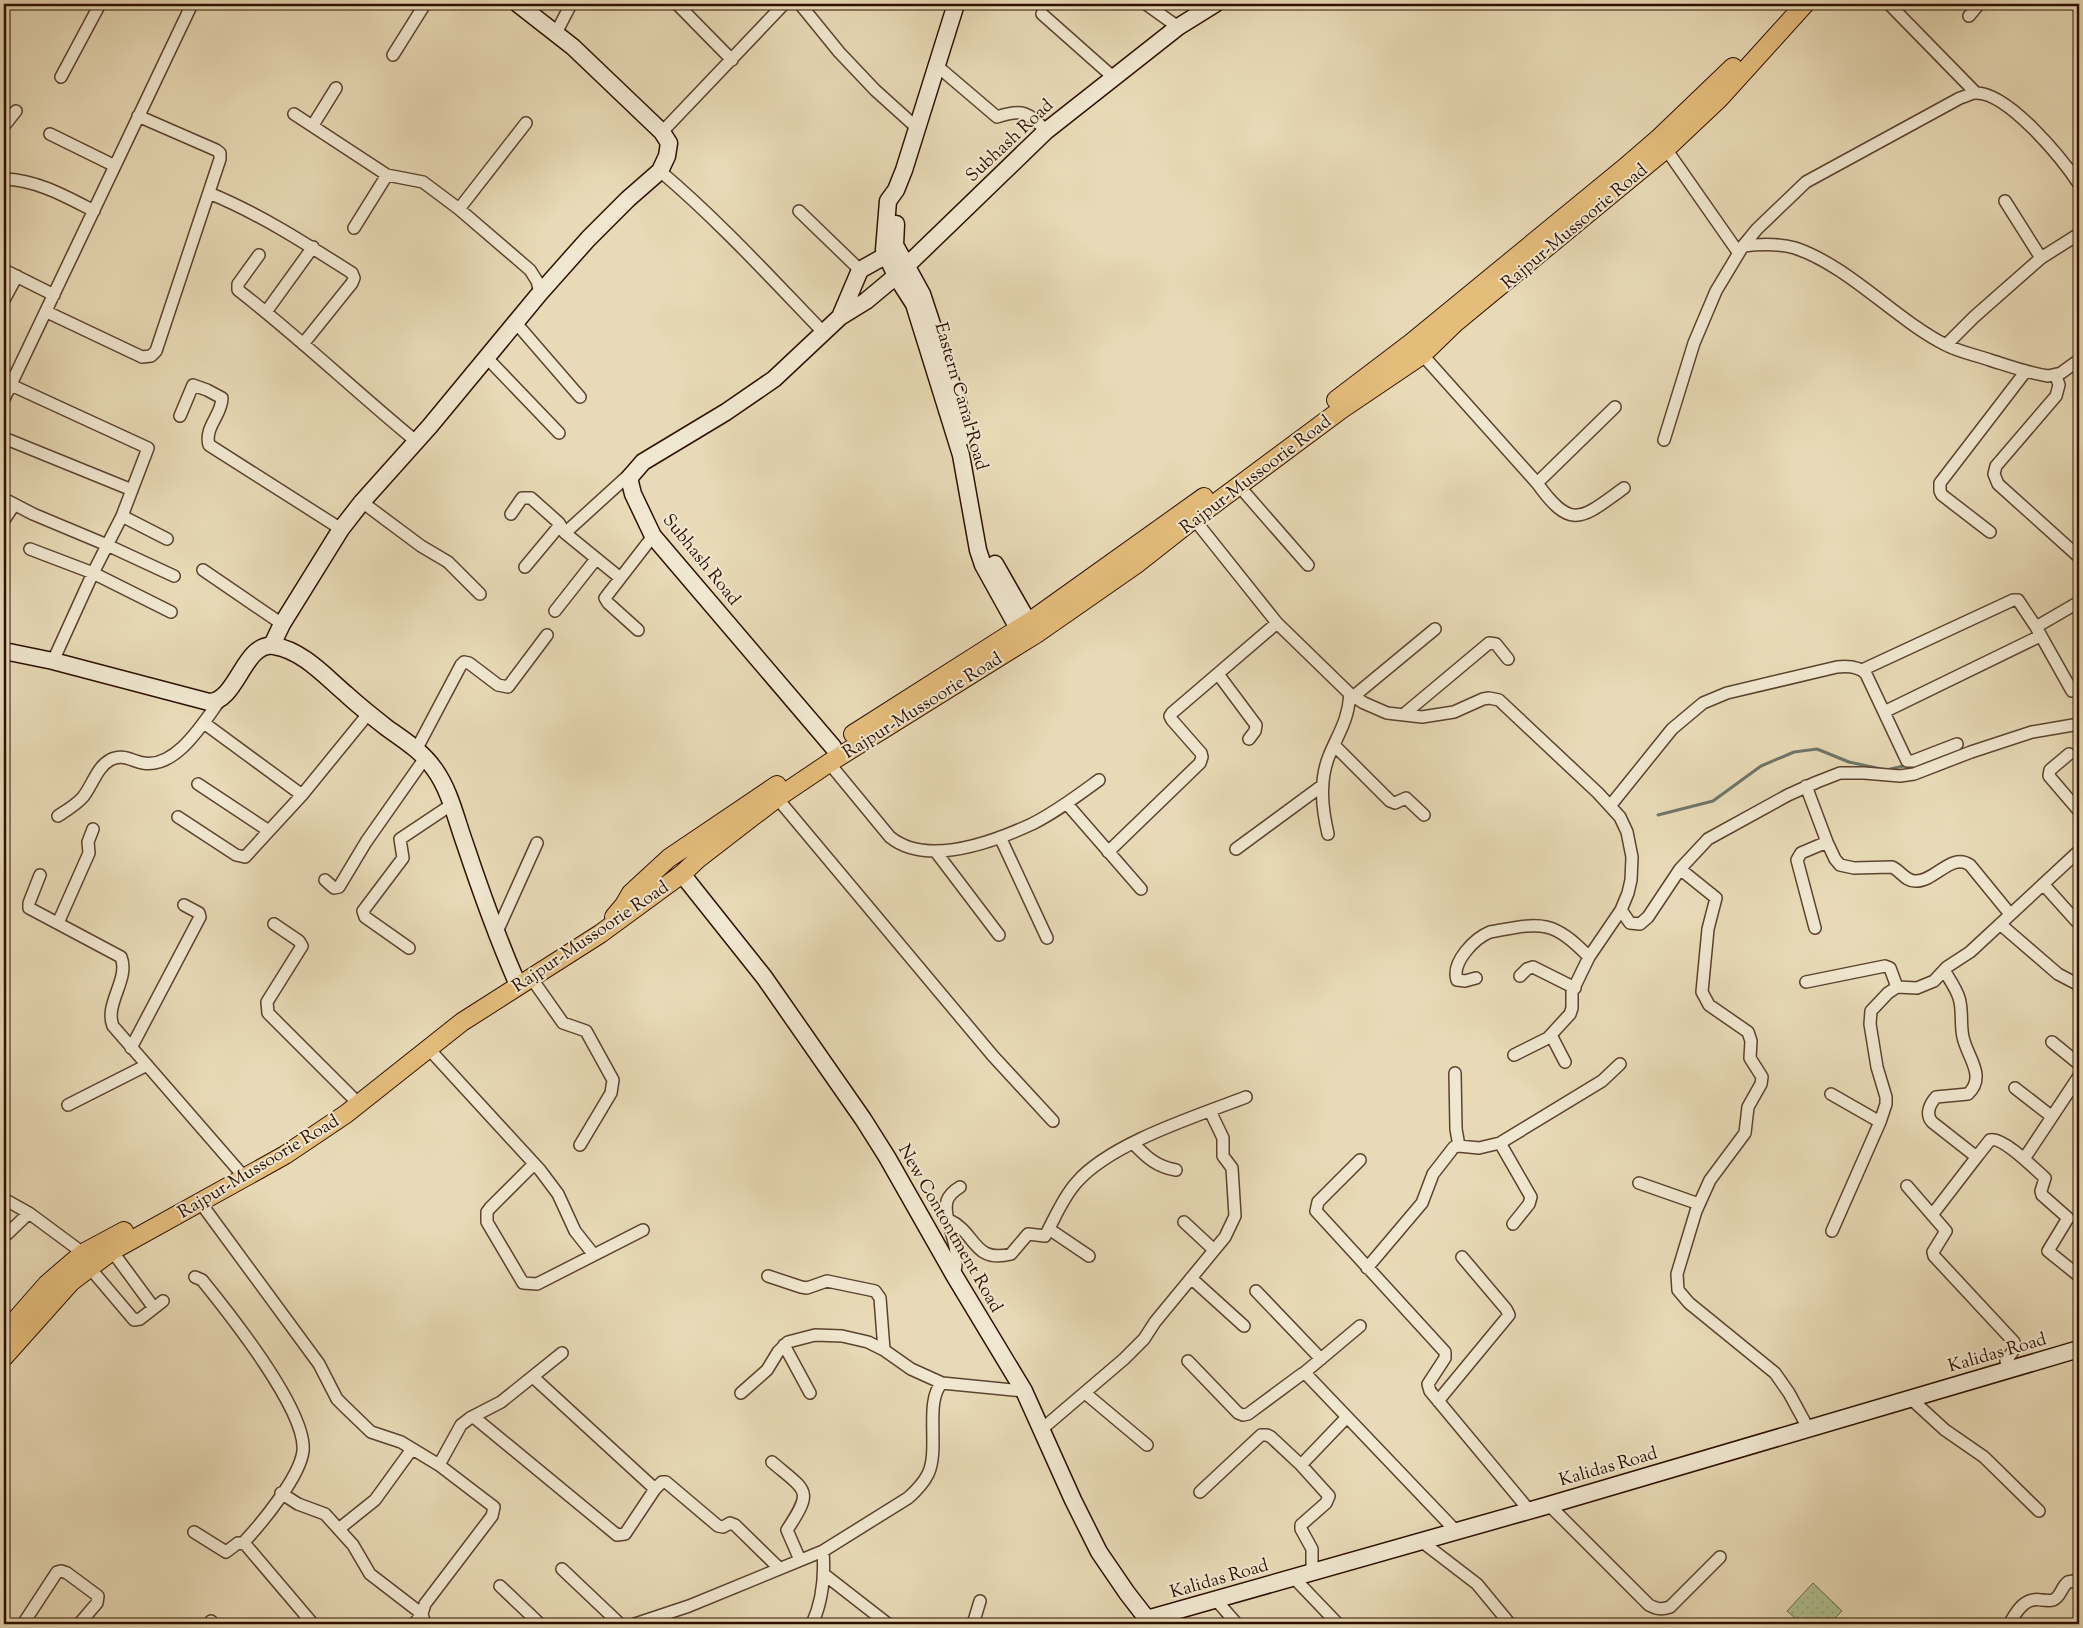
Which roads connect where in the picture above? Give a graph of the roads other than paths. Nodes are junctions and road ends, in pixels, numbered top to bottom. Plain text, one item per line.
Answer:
1 (100, 4) edge
2 (192, 4) edge
3 (425, 4) edge
4 (518, 4) edge
5 (571, 4) edge
6 (677, 4) edge
7 (784, 4) edge
8 (800, 4) edge
9 (956, 4) edge
10 (1146, 4) edge
11 (1215, 4) edge
12 (1790, 4) edge
13 (1805, 4) edge
14 (1889, 4) edge
15 (1979, 4) edge
16 (1042, 14) dead end
17 (1969, 16) dead end
18 (1178, 27) junction
19 (556, 33) junction
20 (393, 55) dead end
21 (732, 60) junction
22 (936, 65) junction
23 (61, 77) dead end
24 (1113, 77) junction
25 (336, 88) dead end
26 (1976, 93) junction
27 (16, 111) dead end
28 (294, 114) dead end
29 (138, 116) junction
30 (526, 123) dead end
31 (313, 125) junction
32 (4, 126) edge
33 (916, 128) junction
34 (1046, 131) junction
35 (662, 132) junction
36 (50, 134) dead end
37 (1666, 149) junction
38 (115, 166) junction
39 (660, 171) junction
40 (387, 174) junction
41 (4, 179) edge
42 (2079, 184) edge
43 (209, 192) junction
44 (2004, 201) dead end
45 (459, 209) junction
46 (94, 211) junction
47 (799, 211) dead end
48 (354, 228) dead end
49 (2079, 234) edge
50 (313, 248) junction
51 (1740, 249) junction
52 (259, 255) dead end
53 (2041, 258) junction
54 (897, 263) junction
55 (4, 270) edge
56 (860, 270) junction
57 (17, 276) junction
58 (540, 293) junction
59 (54, 295) junction
60 (4, 300) edge
61 (47, 312) junction
62 (266, 312) junction
63 (840, 317) junction
64 (516, 323) junction
65 (824, 333) junction
66 (303, 344) junction
67 (1946, 345) junction
68 (1417, 349) junction
69 (487, 358) junction
70 (2079, 360) edge
71 (2026, 371) junction
72 (2056, 376) junction
73 (11, 385) junction
74 (580, 397) dead end
75 (4, 399) edge
76 (1615, 407) dead end
77 (180, 416) dead end
78 (559, 433) dead end
79 (4, 438) edge
80 (1664, 440) dead end
81 (417, 442) junction
82 (637, 467) junction
83 (1537, 483) junction
84 (1239, 486) junction
85 (1624, 488) dead end
86 (132, 490) junction
87 (9, 502) edge
88 (362, 502) junction
89 (510, 514) dead end
90 (122, 516) junction
91 (1194, 519) junction
92 (4, 520) edge
93 (563, 529) junction
94 (341, 530) junction
95 (1990, 532) dead end
96 (653, 536) junction
97 (167, 539) dead end
98 (107, 545) junction
99 (30, 549) dead end
100 (2079, 557) edge
101 (596, 558) junction
102 (1308, 565) dead end
103 (525, 567) dead end
104 (203, 570) dead end
105 (93, 573) junction
106 (174, 576) dead end
107 (619, 578) junction
108 (480, 594) dead end
109 (2079, 602) edge
110 (555, 611) dead end
111 (171, 612) dead end
112 (1277, 623) junction
113 (282, 624) junction
114 (1435, 629) dead end
115 (638, 630) dead end
116 (1027, 632) junction
117 (2038, 632) junction
118 (547, 635) dead end
119 (272, 645) junction
120 (4, 650) edge
121 (1508, 659) dead end
122 (53, 661) junction
123 (1862, 670) junction
124 (1218, 674) junction
125 (2072, 691) dead end
126 (1352, 695) junction
127 (220, 700) junction
128 (1884, 712) junction
129 (368, 714) junction
130 (1403, 715) junction
131 (204, 723) junction
132 (2079, 724) edge
133 (1248, 740) dead end
134 (1956, 744) dead end
135 (1334, 745) junction
136 (421, 754) junction
137 (2069, 754) dead end
138 (831, 755) junction
139 (1099, 780) dead end
140 (198, 784) dead end
141 (1323, 785) junction
142 (1806, 786) junction
143 (302, 795) junction
144 (777, 798) junction
145 (1067, 804) junction
146 (451, 805) junction
147 (1610, 806) junction
148 (2079, 811) edge
149 (1424, 815) dead end
150 (58, 816) dead end
151 (178, 816) dead end
152 (93, 829) dead end
153 (269, 832) junction
154 (1328, 834) dead end
155 (1000, 837) junction
156 (1827, 842) junction
157 (537, 843) dead end
158 (1236, 849) dead end
159 (2079, 851) edge
160 (936, 852) junction
161 (1108, 852) junction
162 (699, 858) junction
163 (669, 860) junction
164 (1680, 869) junction
165 (681, 874) junction
166 (40, 875) dead end
167 (324, 880) dead end
168 (2042, 884) junction
169 (1141, 889) dead end
170 (694, 890) junction
171 (184, 905) dead end
172 (1621, 910) junction
173 (2010, 914) junction
174 (58, 923) junction
175 (274, 924) dead end
176 (2000, 924) junction
177 (2079, 924) edge
178 (1815, 928) dead end
179 (496, 934) junction
180 (999, 935) dead end
181 (1047, 938) dead end
182 (409, 948) dead end
183 (1589, 957) junction
184 (1944, 970) junction
185 (1520, 976) dead end
186 (524, 978) junction
187 (1476, 978) dead end
188 (1806, 982) dead end
189 (2079, 985) edge
190 (1897, 987) junction
191 (1575, 988) junction
192 (1551, 1036) junction
193 (2052, 1042) dead end
194 (131, 1048) junction
195 (428, 1048) junction
196 (1514, 1055) dead end
197 (1565, 1062) dead end
198 (1620, 1064) dead end
199 (2079, 1064) edge
200 (147, 1066) junction
201 (1455, 1073) dead end
202 (2079, 1076) edge
203 (2015, 1088) dead end
204 (1831, 1094) dead end
205 (352, 1097) junction
206 (1246, 1097) dead end
207 (68, 1105) dead end
208 (1210, 1111) junction
209 (2051, 1116) junction
210 (1053, 1121) dead end
211 (1880, 1122) junction
212 (1133, 1143) junction
213 (1500, 1143) junction
214 (580, 1145) dead end
215 (1459, 1146) junction
216 (1979, 1154) junction
217 (2024, 1159) junction
218 (1360, 1160) dead end
219 (534, 1164) junction
220 (1176, 1170) dead end
221 (238, 1171) junction
222 (1640, 1183) dead end
223 (1906, 1186) dead end
224 (960, 1187) dead end
225 (4, 1199) edge
226 (200, 1202) junction
227 (1698, 1204) junction
228 (28, 1213) junction
229 (1932, 1215) junction
230 (949, 1220) junction
231 (1184, 1222) dead end
232 (1513, 1224) dead end
233 (643, 1230) dead end
234 (1045, 1232) junction
235 (1832, 1232) dead end
236 (4, 1237) edge
237 (1214, 1250) junction
238 (112, 1251) junction
239 (594, 1255) junction
240 (1089, 1256) dead end
241 (1462, 1257) dead end
242 (86, 1260) junction
243 (1367, 1268) junction
244 (954, 1275) junction
245 (768, 1276) dead end
246 (2079, 1276) edge
247 (195, 1277) dead end
248 (1191, 1278) junction
249 (1256, 1291) dead end
250 (1244, 1326) dead end
251 (1360, 1326) dead end
252 (4, 1333) edge
253 (784, 1345) junction
254 (2079, 1349) edge
255 (884, 1350) junction
256 (562, 1353) dead end
257 (4, 1357) edge
258 (1321, 1359) junction
259 (1188, 1361) dead end
260 (2009, 1370) junction
261 (1304, 1373) junction
262 (533, 1377) junction
263 (942, 1383) junction
264 (1024, 1391) junction
265 (741, 1393) dead end
266 (810, 1393) dead end
267 (1084, 1393) junction
268 (1910, 1398) junction
269 (1438, 1401) junction
270 (1347, 1416) junction
271 (470, 1418) junction
272 (1808, 1428) junction
273 (1042, 1429) junction
274 (1147, 1445) dead end
275 (412, 1449) junction
276 (772, 1462) dead end
277 (439, 1465) junction
278 (1301, 1465) junction
279 (655, 1489) junction
280 (1200, 1492) dead end
281 (281, 1493) junction
282 (1548, 1504) junction
283 (1530, 1510) junction
284 (2039, 1511) dead end
285 (340, 1528) junction
286 (1455, 1530) junction
287 (194, 1532) dead end
288 (1421, 1541) junction
289 (243, 1543) junction
290 (823, 1551) junction
291 (1720, 1557) dead end
292 (800, 1560) junction
293 (779, 1568) junction
294 (562, 1569) dead end
295 (1312, 1572) junction
296 (825, 1575) junction
297 (1293, 1577) junction
298 (2079, 1580) edge
299 (500, 1586) dead end
300 (1216, 1600) junction
301 (980, 1601) dead end
302 (423, 1619) edge
303 (1149, 1621) edge
304 (2011, 1621) dead end
305 (1504, 1622) edge
306 (23, 1624) edge
307 (79, 1624) edge
308 (313, 1624) edge
309 (414, 1624) edge
310 (540, 1624) edge
311 (620, 1624) edge
312 (635, 1624) edge
313 (812, 1624) edge
314 (888, 1624) edge
315 (973, 1624) edge
316 (1237, 1624) edge
317 (1338, 1624) edge

1 - 23 street
2 - 29 street
3 - 20 street
4 - 19 street
5 - 19 street
6 - 21 street
7 - 21 street
8 - 33 street
9 - 22 street
10 - 18 street
11 - 18 street, Subhash Road
12 - 68 main road, Rajpur-Mussoorie Road
13 - 37 main road, Rajpur-Mussoorie Road
14 - 26 street
15 - 17 street
16 - 24 street
18 - 24 street, Subhash Road
19 - 35 street
21 - 35 street
22 - 33 street
22 - 34 street
24 - 34 street, Subhash Road
25 - 31 street
26 - 42 street
26 - 51 street
27 - 32 street
28 - 31 street
29 - 38 street
29 - 43 street
30 - 45 street
31 - 40 street
33 - 54 street
34 - 54 street, Subhash Road
35 - 39 street
36 - 38 street
37 - 51 street
37 - 68 main road, Rajpur-Mussoorie Road
38 - 46 street
39 - 58 street
39 - 65 street
40 - 45 street
40 - 48 street
41 - 46 street
43 - 50 street
43 - 61 street
44 - 53 street
45 - 58 street
46 - 59 street
47 - 56 street
49 - 53 street
50 - 62 street
50 - 66 street
51 - 67 street
51 - 80 street
52 - 62 street
53 - 67 street
54 - 56 street, Subhash Road
54 - 63 street, Subhash Road
54 - 116 street, Eastern Canal Road
55 - 57 street
56 - 63 street, Subhash Road
57 - 59 street
57 - 60 street
58 - 64 street
59 - 61 street
61 - 73 street
62 - 66 street
63 - 65 street, Subhash Road
64 - 69 street
64 - 74 street
65 - 82 street, Subhash Road
66 - 81 street
67 - 71 street
68 - 83 street
68 - 84 main road, Rajpur-Mussoorie Road
68 - 116 main road, Rajpur-Mussoorie Road
69 - 78 street
69 - 81 street
70 - 72 street
71 - 72 street
71 - 95 street
72 - 100 street
73 - 75 street
73 - 86 street
76 - 83 street
77 - 94 street
79 - 86 street
81 - 88 street
82 - 93 street
82 - 96 street, Subhash Road
83 - 85 street
84 - 91 main road, Rajpur-Mussoorie Road
84 - 102 street
86 - 90 street
87 - 92 street
87 - 98 street
88 - 94 street
88 - 108 street
89 - 93 street
90 - 97 street
90 - 98 street
91 - 112 street
91 - 116 main road, Rajpur-Mussoorie Road
93 - 101 street
93 - 103 street
94 - 113 street
96 - 107 street
96 - 138 street, Subhash Road
98 - 105 street
98 - 106 street
99 - 105 street
101 - 107 street
101 - 110 street
104 - 113 street
105 - 111 street
105 - 122 street
107 - 115 street
109 - 117 street
112 - 124 street
112 - 126 street
113 - 119 street
114 - 126 street
116 - 138 main road, Rajpur-Mussoorie Road
117 - 123 street
117 - 125 street
117 - 128 street
118 - 136 street
119 - 127 street
119 - 129 street
120 - 122 street
121 - 130 street
122 - 127 street
123 - 128 street
123 - 147 street
124 - 133 street
124 - 161 street
126 - 130 street
126 - 135 street
127 - 131 street
128 - 134 street
129 - 136 street
129 - 143 street
130 - 147 street
131 - 143 street
131 - 150 street
132 - 142 street
135 - 141 street
135 - 149 street
136 - 146 street
136 - 167 street
137 - 148 street
138 - 144 main road, Rajpur-Mussoorie Road
138 - 160 street
138 - 163 main road, Rajpur-Mussoorie Road
139 - 145 street
140 - 153 street
141 - 154 street
141 - 158 street
142 - 156 street
142 - 164 street
143 - 153 street
144 - 162 main road, Rajpur-Mussoorie Road
144 - 210 street
145 - 155 street
145 - 161 street
146 - 179 street
146 - 182 street
147 - 172 street
151 - 153 street
152 - 174 street
155 - 160 street
155 - 181 street
156 - 173 street
156 - 178 street
157 - 179 street
159 - 168 street
160 - 180 street
161 - 169 street
162 - 165 main road, Rajpur-Mussoorie Road
162 - 170 street
163 - 165 main road
163 - 186 main road, Rajpur-Mussoorie Road
164 - 172 street
164 - 227 street
165 - 170 street, New Contontment Road
165 - 186 main road, Rajpur-Mussoorie Road
166 - 174 street
168 - 173 street
168 - 177 street
170 - 244 street, New Contontment Road
171 - 194 street
172 - 183 street
173 - 176 street
174 - 194 street
175 - 205 street
176 - 184 street
176 - 189 street
179 - 186 street
183 - 187 street
183 - 191 street
184 - 190 street
184 - 216 street
185 - 191 street
186 - 195 main road, Rajpur-Mussoorie Road
186 - 205 main road, Rajpur-Mussoorie Road
186 - 214 street
188 - 190 street
190 - 211 street
191 - 192 street
192 - 196 street
192 - 197 street
193 - 199 street
194 - 200 street
195 - 219 street
195 - 226 main road, Rajpur-Mussoorie Road
198 - 213 street
200 - 207 street
200 - 221 street
201 - 215 street
202 - 209 street
203 - 209 street
204 - 211 street
205 - 221 main road, Rajpur-Mussoorie Road
206 - 208 street
208 - 212 street
208 - 237 street
209 - 217 street
211 - 235 street
212 - 220 street
212 - 234 street
213 - 215 street
213 - 232 street
215 - 243 street
216 - 217 street
216 - 229 street
217 - 246 street
218 - 243 street
219 - 239 street
219 - 239 street
221 - 242 main road, Rajpur-Mussoorie Road
222 - 227 street
223 - 229 street
224 - 230 street
225 - 228 street
226 - 238 main road, Rajpur-Mussoorie Road
226 - 275 street
227 - 272 street
228 - 236 street
228 - 242 street
229 - 260 street
230 - 234 street
230 - 244 street
231 - 237 street
233 - 239 street
234 - 240 street
237 - 248 street
238 - 242 main road, Rajpur-Mussoorie Road
238 - 242 street
241 - 269 street
242 - 252 main road, Rajpur-Mussoorie Road
242 - 257 main road, Rajpur-Mussoorie Road
243 - 269 street
244 - 264 street, New Contontment Road
245 - 255 street
247 - 281 street
248 - 250 street
248 - 267 street
249 - 258 street
251 - 258 street
253 - 255 street
253 - 265 street
253 - 266 street
254 - 260 street, Kalidas Road
255 - 263 street
256 - 262 street
258 - 261 street
259 - 261 street
260 - 268 street, Kalidas Road
261 - 270 street
262 - 271 street
262 - 279 street
263 - 264 street
263 - 290 street
264 - 273 street, New Contontment Road
267 - 273 street
267 - 274 street
268 - 272 street, Kalidas Road
268 - 284 street
269 - 283 street
270 - 278 street
270 - 286 street
271 - 277 street
271 - 279 street
272 - 282 street, Kalidas Road
273 - 303 street, New Contontment Road
275 - 277 street
275 - 285 street
276 - 292 street
277 - 302 street
278 - 280 street
278 - 295 street
279 - 293 street
281 - 285 street
281 - 289 street
282 - 283 street, Kalidas Road
282 - 291 street
283 - 286 street, Kalidas Road
285 - 302 street
286 - 288 street, Kalidas Road
287 - 289 street
288 - 295 street, Kalidas Road
288 - 305 street
289 - 308 street
290 - 292 street
290 - 296 street
292 - 293 street
293 - 312 street
294 - 311 street
295 - 297 street, Kalidas Road
296 - 313 street
296 - 314 street
297 - 300 street, Kalidas Road
297 - 317 street
298 - 304 street
299 - 310 street
300 - 303 street, Kalidas Road
300 - 316 street
301 - 315 street
302 - 309 street
306 - 307 street

